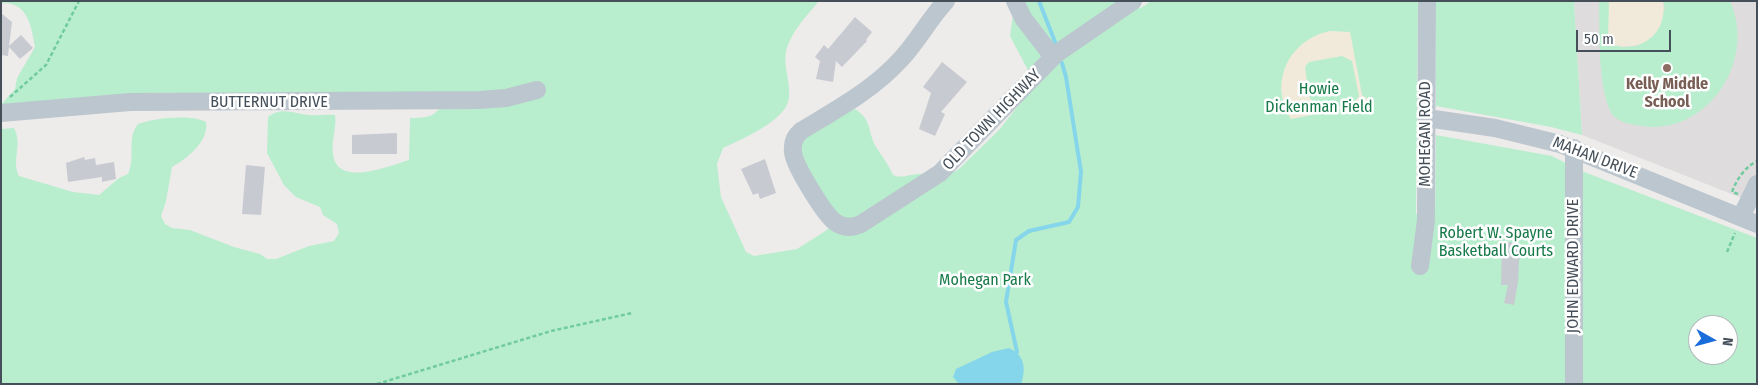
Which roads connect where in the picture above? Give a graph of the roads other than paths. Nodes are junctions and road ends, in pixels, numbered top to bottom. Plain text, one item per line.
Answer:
1 (946, 1) edge
2 (1015, 1) edge
3 (1134, 1) edge
4 (1427, 1) edge
5 (1053, 58) junction
6 (536, 90) dead end
7 (4, 113) edge
8 (1427, 118) junction
9 (1574, 148) junction
10 (1757, 184) edge
11 (1744, 225) edge
12 (1420, 266) dead end
13 (1574, 384) edge

1 - 5 street, OLD TOWN HIGHWAY
2 - 5 street
3 - 5 street, OLD TOWN HIGHWAY
4 - 8 street, MOHEGAN ROAD
6 - 7 street, BUTTERNUT DRIVE
8 - 9 street, MAHAN DRIVE
8 - 12 street, MOHEGAN ROAD
9 - 11 street, MAHAN DRIVE
9 - 13 street, JOHN EDWARD DRIVE
10 - 11 street

